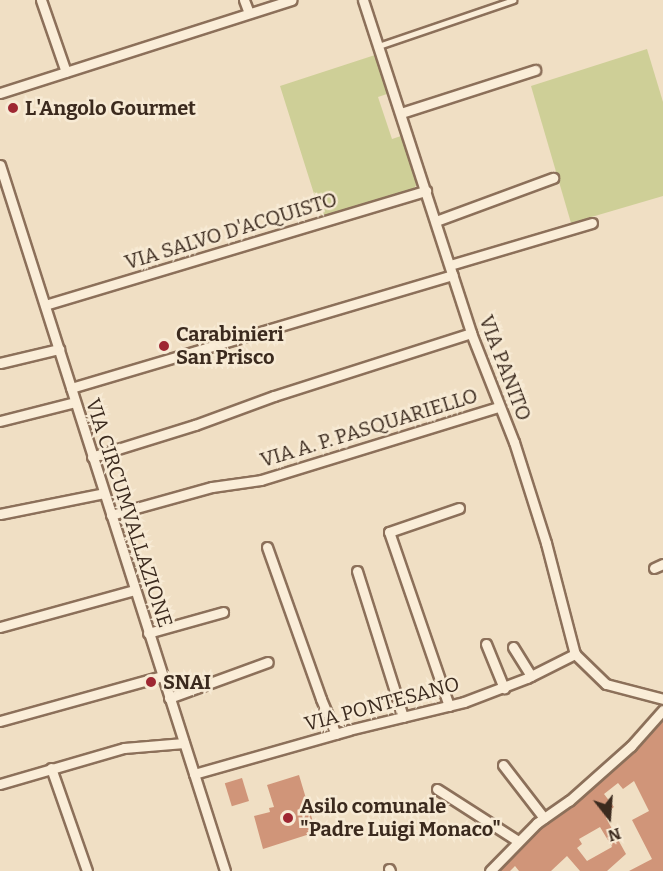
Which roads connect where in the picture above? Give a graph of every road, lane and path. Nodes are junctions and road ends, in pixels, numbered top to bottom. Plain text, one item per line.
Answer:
1 (41, 0) edge
2 (244, 0) edge
3 (292, 0) edge
4 (363, 0) edge
5 (513, 0) edge
6 (249, 13) junction
7 (379, 46) junction
8 (535, 70) dead end
9 (66, 72) junction
10 (0, 93) edge
11 (401, 113) junction
12 (0, 165) edge
13 (553, 178) dead end
14 (426, 191) junction
15 (436, 220) junction
16 (592, 223) dead end
17 (451, 270) junction
18 (45, 305) junction
19 (471, 333) junction
20 (59, 348) junction
21 (0, 363) edge
22 (71, 388) junction
23 (75, 402) junction
24 (499, 407) junction
25 (0, 421) edge
26 (92, 457) junction
27 (104, 493) junction
28 (459, 508) dead end
29 (0, 514) edge
30 (111, 515) junction
31 (267, 547) dead end
32 (357, 571) dead end
33 (134, 590) junction
34 (223, 612) dead end
35 (0, 627) edge
36 (148, 633) junction
37 (486, 644) dead end
38 (513, 647) dead end
39 (575, 654) junction
40 (268, 662) dead end
41 (162, 676) junction
42 (531, 676) junction
43 (504, 688) junction
44 (169, 698) junction
45 (663, 699) edge
46 (449, 706) junction
47 (663, 710) edge
48 (403, 717) junction
49 (0, 721) edge
50 (336, 734) junction
51 (184, 743) junction
52 (503, 765) dead end
53 (51, 768) junction
54 (194, 774) junction
55 (0, 784) edge
56 (438, 789) dead end
57 (544, 818) junction
58 (518, 841) junction
59 (87, 871) edge
60 (225, 871) edge
61 (490, 871) edge

1 - 9 street
2 - 6 street
3 - 6 street
4 - 7 street, VIA PANITO
5 - 7 lane
6 - 9 street
7 - 11 street, VIA PANITO
8 - 11 street
9 - 10 street
11 - 14 street, VIA PANITO
12 - 18 street, VIA CIRCUMVALLAZIONE
13 - 15 street
14 - 15 street, VIA PANITO
14 - 18 street, VIA SALVO D'ACQUISTO
15 - 17 street, VIA PANITO
16 - 17 street
17 - 19 street, VIA PANITO
17 - 22 street
18 - 20 street, VIA CIRCUMVALLAZIONE
19 - 24 street, VIA PANITO
19 - 26 street
20 - 21 street
20 - 22 street, VIA CIRCUMVALLAZIONE
22 - 23 street, VIA CIRCUMVALLAZIONE
23 - 25 street
23 - 26 street, VIA CIRCUMVALLAZIONE
24 - 30 street, VIA A. P. PASQUARIELLO
24 - 39 street, VIA PANITO
26 - 27 street, VIA CIRCUMVALLAZIONE
27 - 29 street
27 - 30 street, VIA CIRCUMVALLAZIONE
28 - 46 street
30 - 33 street, VIA CIRCUMVALLAZIONE
31 - 50 street
32 - 48 street
33 - 35 street
33 - 36 street, VIA CIRCUMVALLAZIONE
34 - 36 street
36 - 41 street, VIA CIRCUMVALLAZIONE
37 - 43 street
38 - 42 street
39 - 42 street, VIA PONTESANO
39 - 45 street
40 - 44 street
41 - 44 street, VIA CIRCUMVALLAZIONE
41 - 49 street
42 - 43 street, VIA PONTESANO
43 - 46 street, VIA PONTESANO
44 - 51 street, VIA CIRCUMVALLAZIONE
46 - 48 street, VIA PONTESANO
47 - 57 street
48 - 50 street, VIA PONTESANO
50 - 54 street, VIA PONTESANO
51 - 53 street
51 - 54 street, VIA CIRCUMVALLAZIONE
52 - 57 street
53 - 55 street
53 - 59 street
54 - 60 street, VIA CIRCUMVALLAZIONE
56 - 58 street
57 - 58 street
58 - 61 street

